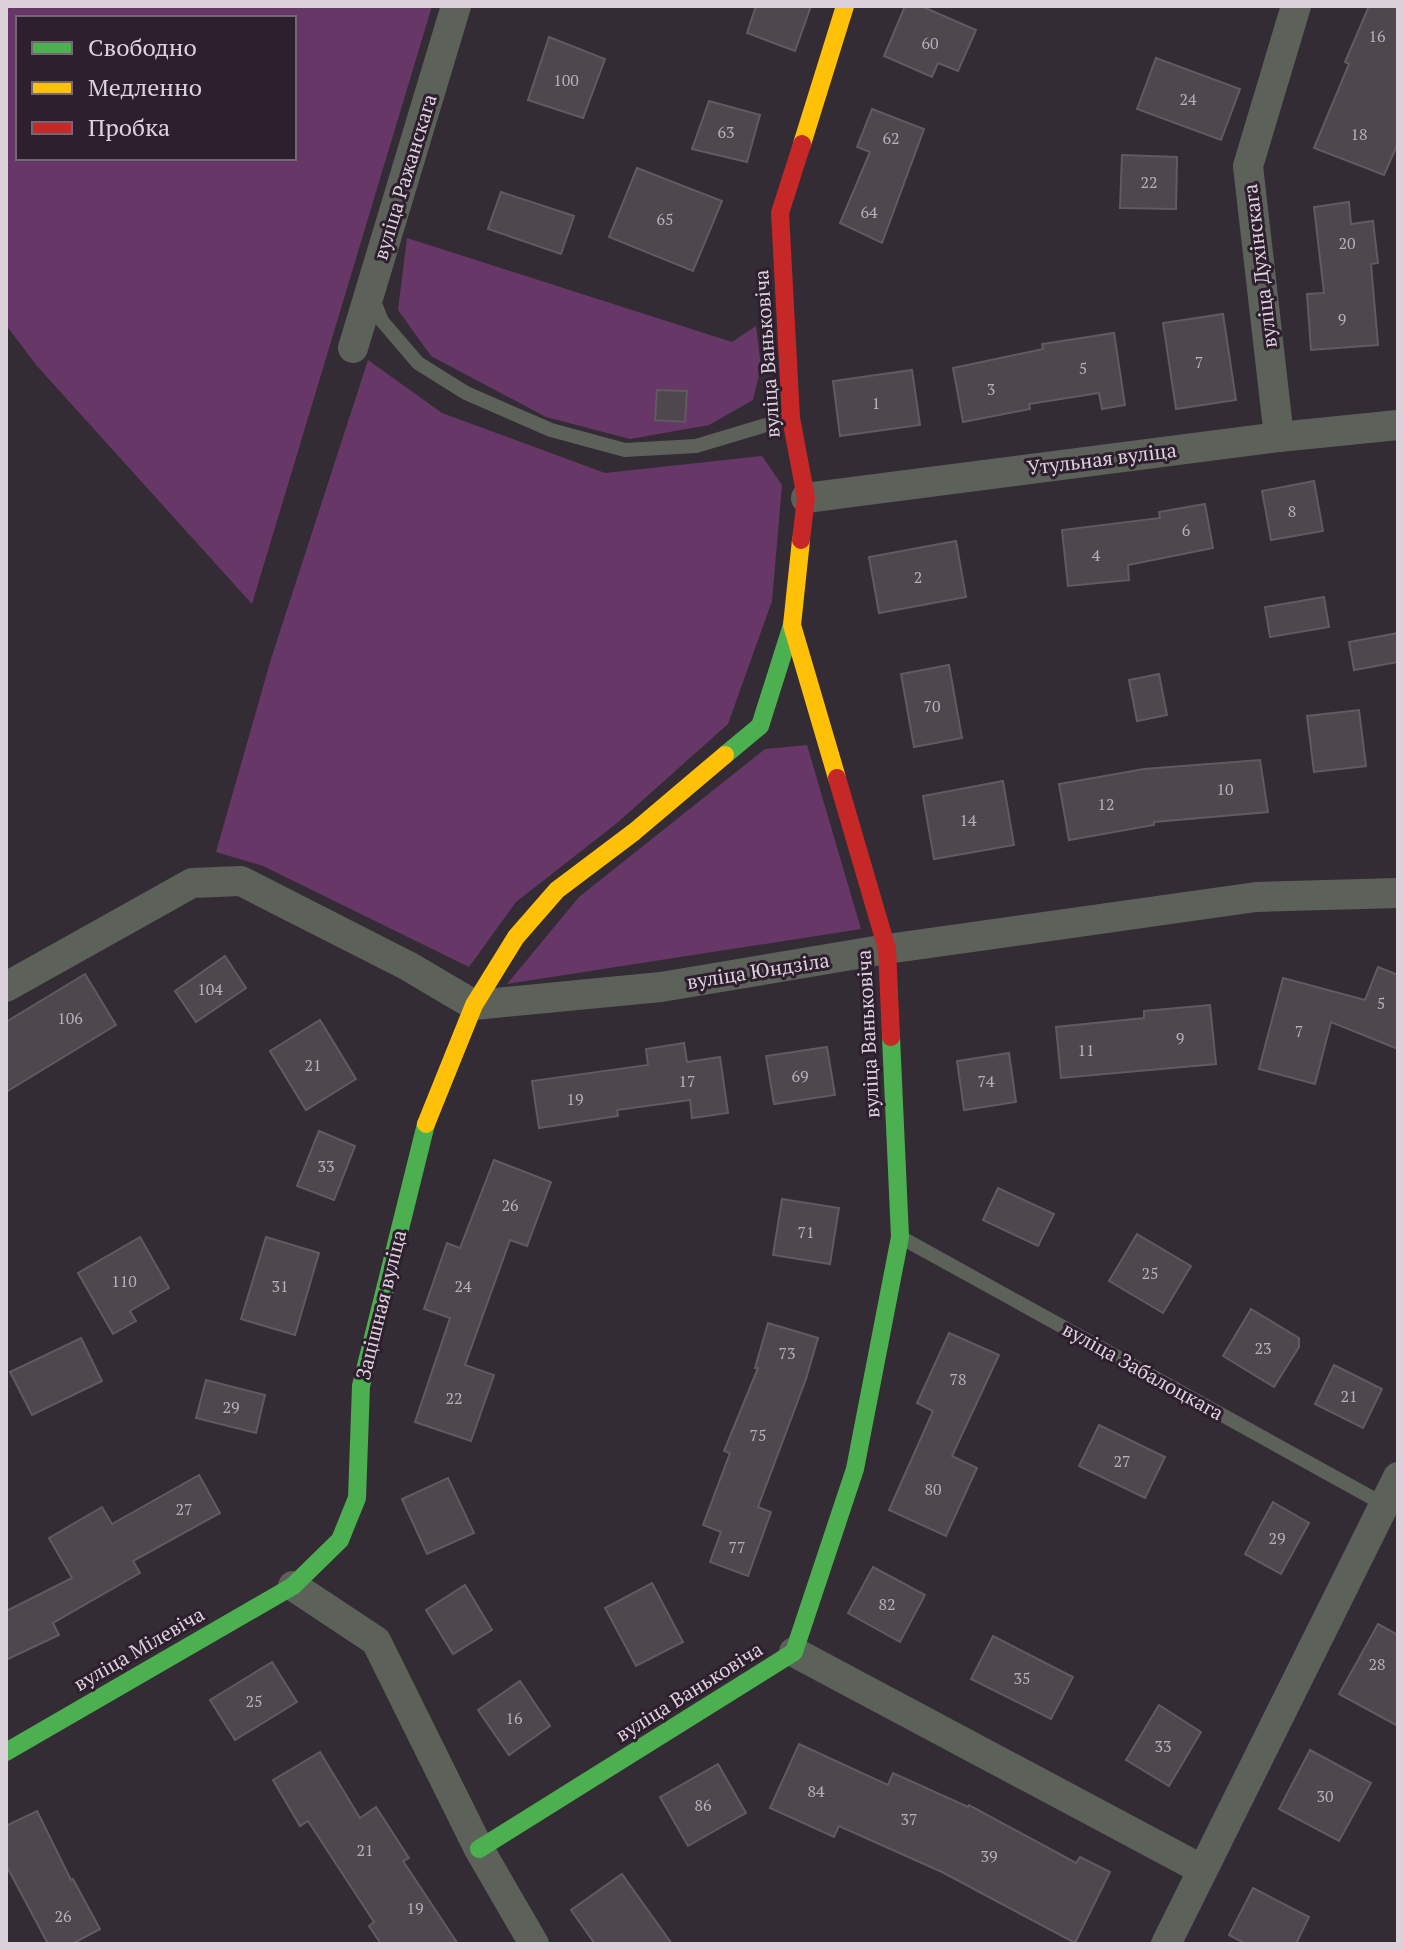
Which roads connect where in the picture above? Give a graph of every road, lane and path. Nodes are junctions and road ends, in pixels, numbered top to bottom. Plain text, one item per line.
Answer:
1 (456, 6) edge
2 (845, 6) edge
3 (1296, 6) edge
4 (370, 292) junction
5 (353, 348) dead end
6 (791, 418) junction
7 (1398, 425) edge
8 (1279, 437) junction
9 (806, 498) junction
10 (792, 625) junction
11 (1398, 893) edge
12 (887, 949) junction
13 (6, 987) edge
14 (474, 1005) junction
15 (900, 1237) junction
16 (1398, 1477) edge
17 (1385, 1505) junction
18 (293, 1586) junction
19 (794, 1652) junction
20 (6, 1752) edge
21 (479, 1849) junction
22 (1201, 1869) junction
23 (534, 1944) edge
24 (1166, 1944) edge

1 - 4 street, вуліца Ражанскага
2 - 6 street, вуліца Ваньковіча
3 - 8 street, вуліца Духінскага
4 - 5 street, вуліца Ражанскага
4 - 6 lane
6 - 9 street, вуліца Ваньковіча
7 - 8 street, Утульная вуліца
8 - 9 street, Утульная вуліца
9 - 10 street, вуліца Ваньковіча
10 - 12 street, вуліца Ваньковіча
10 - 14 street, Зацішная вуліца
11 - 12 street, вуліца Юндзіла
12 - 14 street, вуліца Юндзіла
12 - 15 street, вуліца Ваньковіча
13 - 14 street
14 - 18 street, Зацішная вуліца
15 - 17 lane, вуліца Забалоцкага
15 - 19 street, вуліца Ваньковіча
16 - 17 street
17 - 22 street
18 - 20 street, вуліца Мілевіча
18 - 21 street
19 - 21 street, вуліца Ваньковіча
19 - 22 street
21 - 23 street
22 - 24 street

